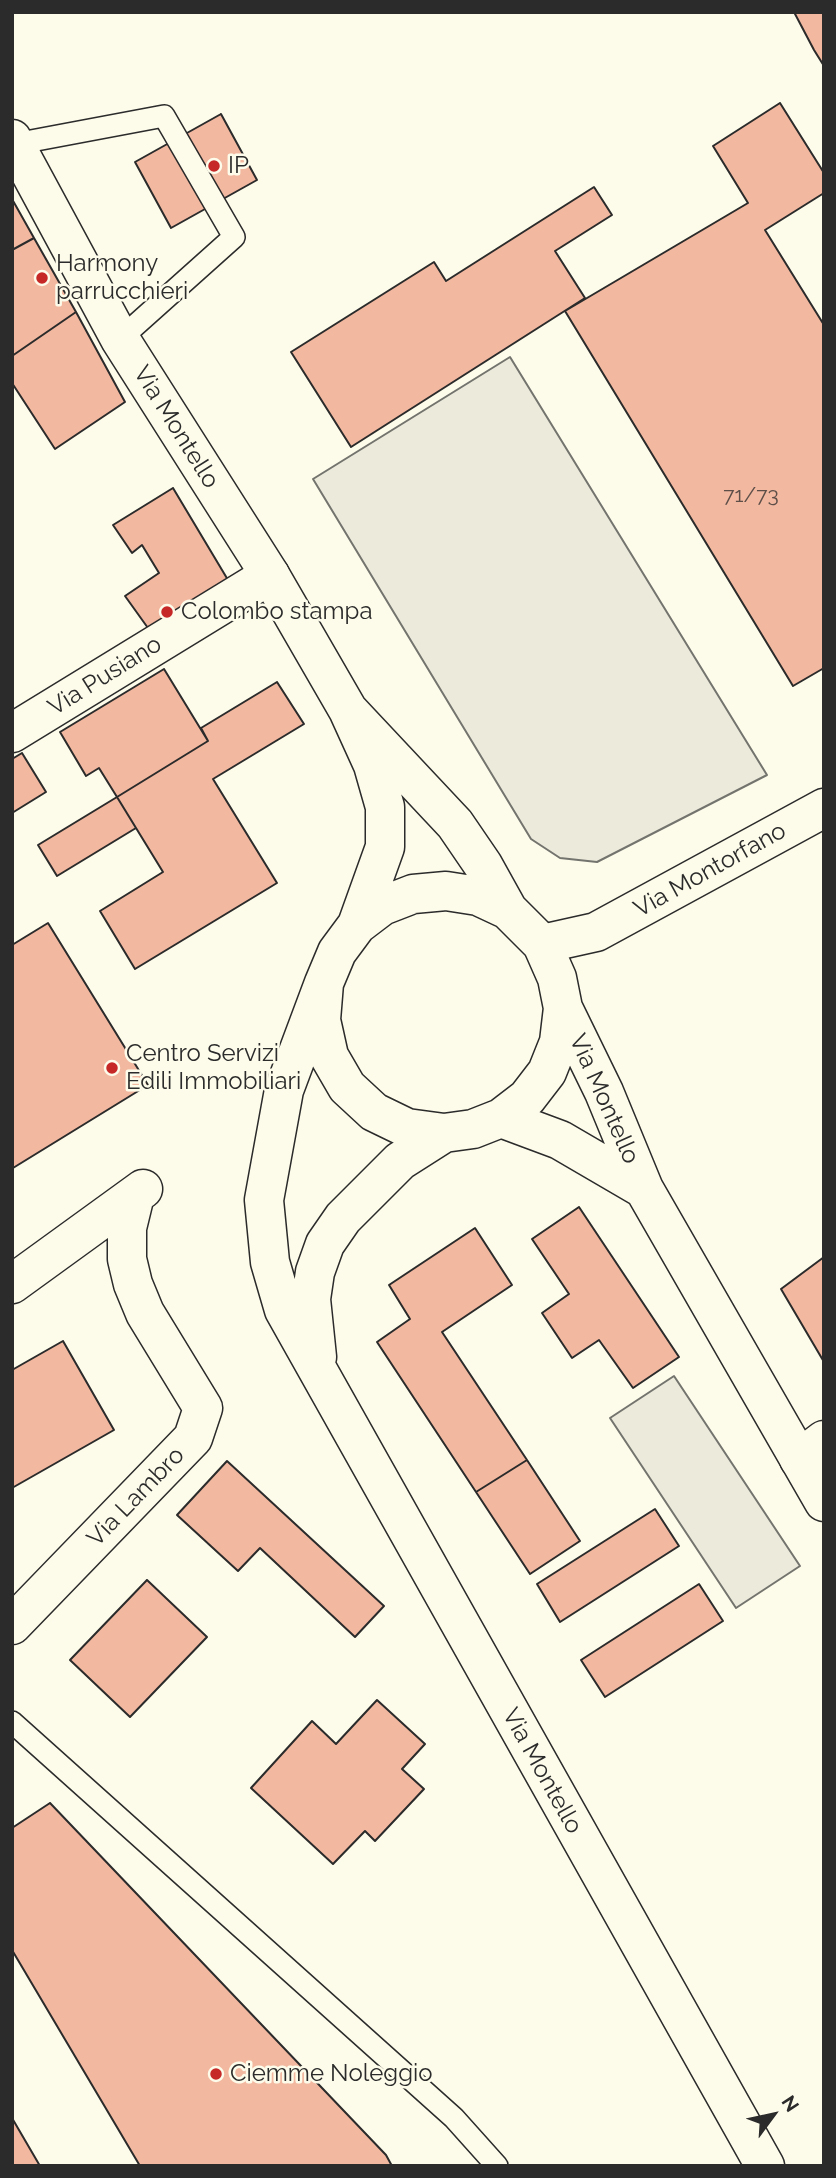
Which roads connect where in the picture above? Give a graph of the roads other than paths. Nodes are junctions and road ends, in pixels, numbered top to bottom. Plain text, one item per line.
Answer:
1 (13, 141) edge
2 (120, 339) junction
3 (270, 575) junction
4 (348, 710) junction
5 (12, 733) edge
6 (824, 808) edge
7 (508, 910) junction
8 (357, 925) junction
9 (596, 932) junction
10 (542, 944) junction
11 (324, 982) junction
12 (560, 993) junction
13 (501, 1118) junction
14 (444, 1133) junction
15 (644, 1189) junction
16 (12, 1284) edge
17 (320, 1377) junction
18 (812, 1450) edge
19 (824, 1502) edge
20 (12, 1625) edge
21 (12, 1722) edge
22 (497, 2166) edge
23 (765, 2166) edge

1 - 2 street, Via Montello
1 - 2 lane
2 - 3 street, Via Montello
3 - 4 street, Via Montello
3 - 5 street, Via Pusiano
4 - 7 street, Via Montello
4 - 8 street, Via Montello
6 - 9 street, Via Montorfano
7 - 8 street
7 - 10 street
8 - 11 street
9 - 10 street, Via Montorfano
9 - 12 street, Via Montorfano
10 - 12 street
11 - 14 street
11 - 17 street, Via Montello
12 - 13 street
12 - 15 street, Via Montello
13 - 14 street
13 - 15 street, Via Montello
14 - 17 street, Via Montello
15 - 18 street, Via Montello
16 - 20 street, Via Lambro
17 - 23 street, Via Montello
18 - 19 street, Via Montello
21 - 22 lane

